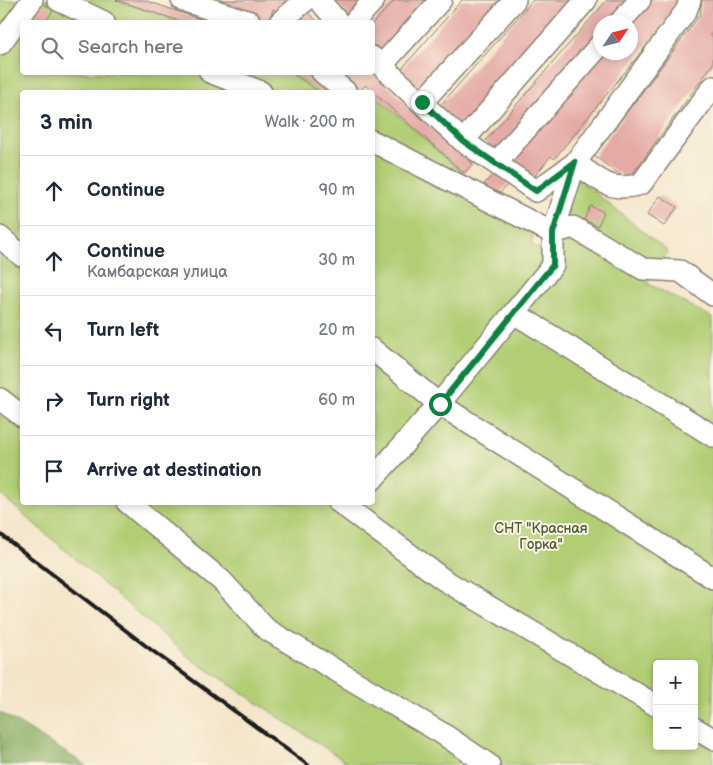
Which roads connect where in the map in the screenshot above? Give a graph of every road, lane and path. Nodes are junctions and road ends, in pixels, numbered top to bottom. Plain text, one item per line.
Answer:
1 (32, 0) edge
2 (58, 0) edge
3 (182, 0) edge
4 (306, 0) edge
5 (319, 0) edge
6 (374, 0) edge
7 (441, 0) edge
8 (515, 0) edge
9 (586, 0) edge
10 (640, 0) edge
11 (690, 0) edge
12 (626, 15) edge
13 (100, 20) edge
14 (244, 20) edge
15 (282, 20) edge
16 (336, 20) edge
17 (356, 20) edge
18 (0, 44) edge
19 (593, 52) edge
20 (377, 61) edge
21 (218, 75) edge
22 (326, 75) edge
23 (713, 86) edge
24 (256, 90) edge
25 (344, 90) edge
26 (422, 102) junction
27 (463, 141) junction
28 (375, 142) edge
29 (496, 162) junction
30 (575, 162) junction
31 (553, 233) junction
32 (0, 237) edge
33 (20, 254) edge
34 (713, 295) edge
35 (514, 313) junction
36 (375, 351) edge
37 (0, 399) edge
38 (440, 404) junction
39 (20, 414) edge
40 (713, 436) edge
41 (375, 477) edge
42 (131, 505) edge
43 (347, 505) edge
44 (713, 578) edge
45 (655, 705) edge
46 (698, 730) edge
47 (713, 739) edge
48 (489, 765) edge

1 - 18 street
2 - 13 street
3 - 14 street
4 - 15 street
5 - 16 street
6 - 17 street
7 - 20 street
8 - 26 street
9 - 27 street
10 - 12 street
11 - 30 street
19 - 29 street
20 - 26 street
21 - 24 street
22 - 25 street
23 - 30 street
26 - 27 street
27 - 29 street
28 - 31 street
29 - 30 street
30 - 31 street
31 - 34 street
31 - 35 street
32 - 33 street
35 - 38 street
35 - 40 street
36 - 38 street
37 - 39 street
38 - 41 street
38 - 44 street
42 - 48 street
43 - 45 street
46 - 47 street

